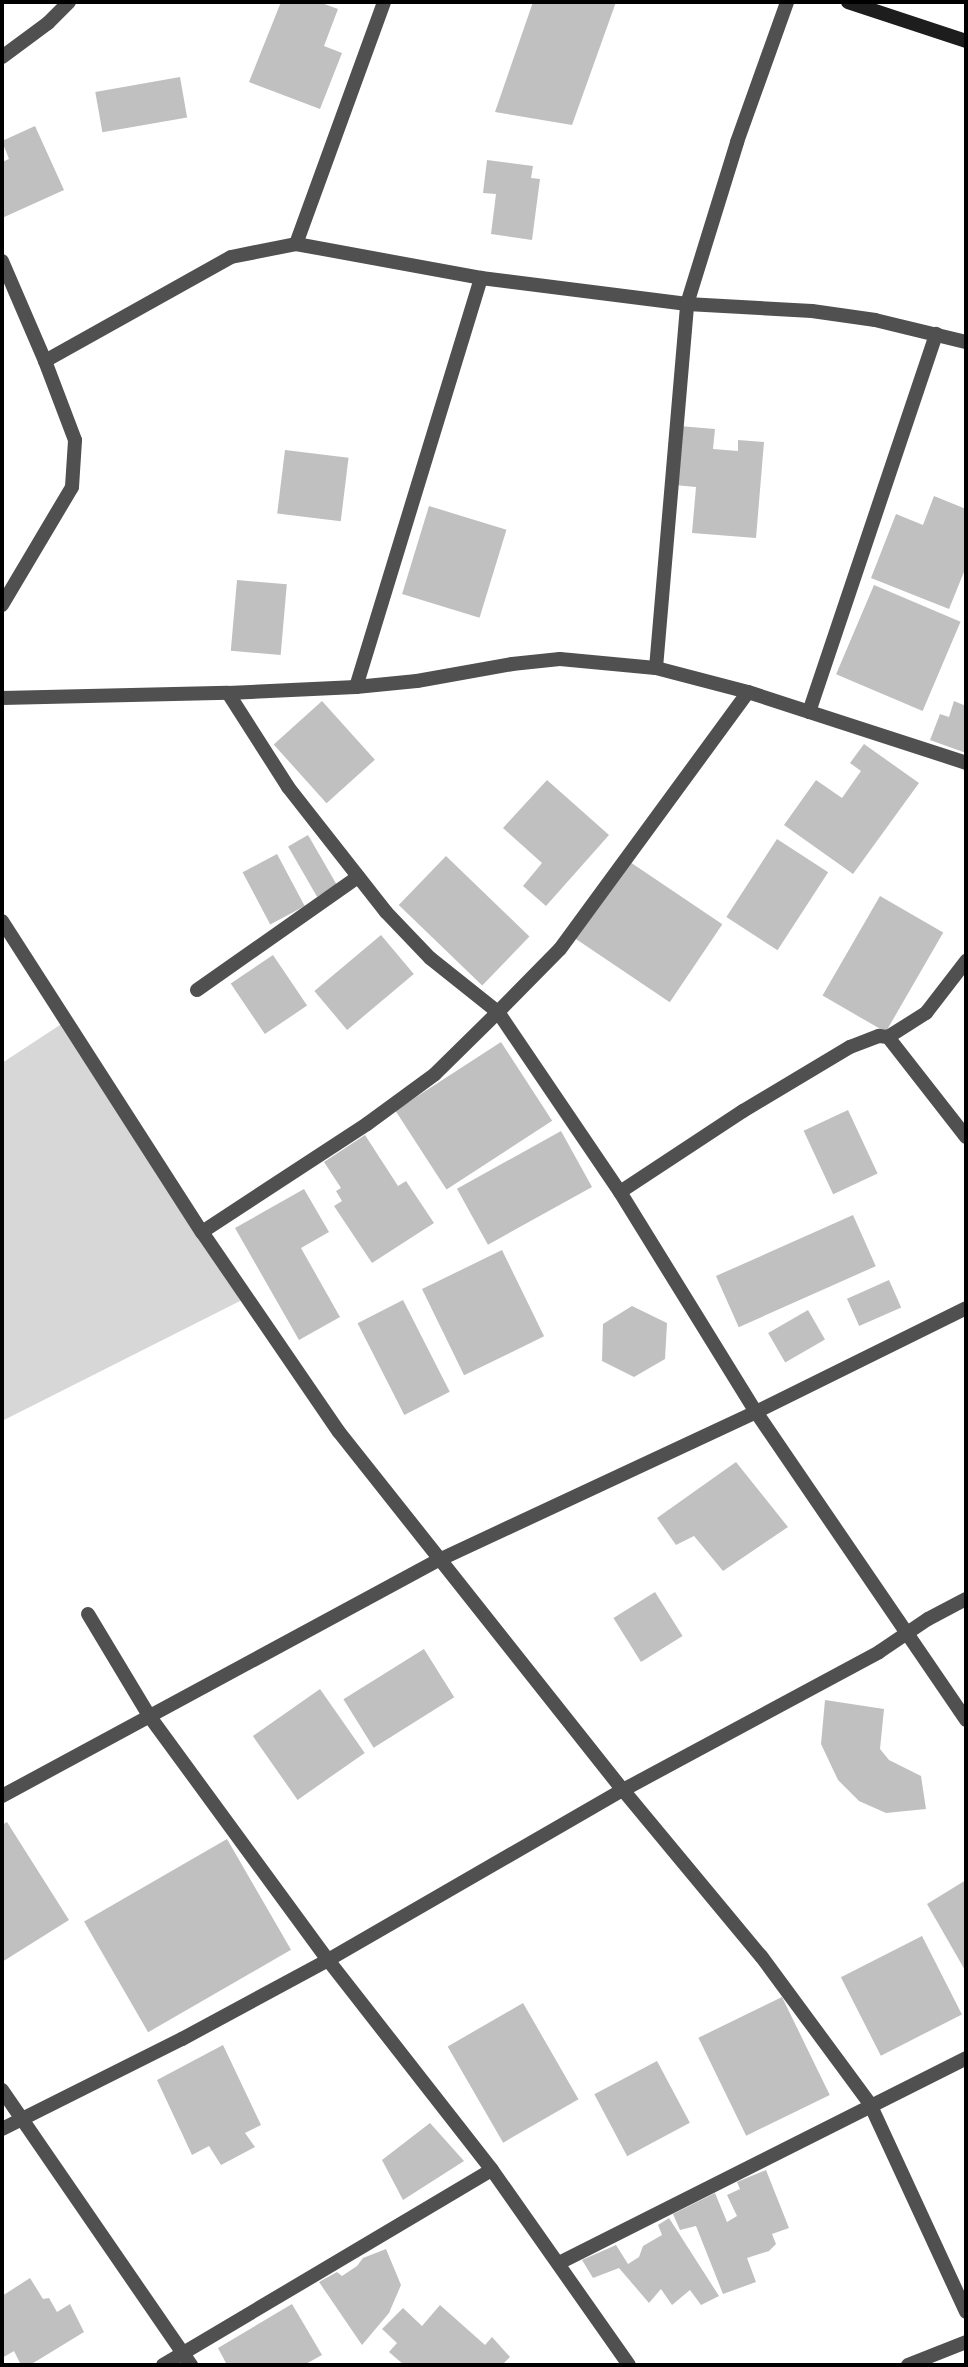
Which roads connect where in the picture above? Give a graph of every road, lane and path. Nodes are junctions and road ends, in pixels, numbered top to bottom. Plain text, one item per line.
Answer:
1 (69, 2) edge
2 (384, 2) edge
3 (787, 2) edge
4 (848, 2) edge
5 (966, 41) edge
6 (2, 57) edge
7 (296, 244) junction
8 (2, 261) edge
9 (481, 278) junction
10 (687, 304) junction
11 (936, 334) junction
12 (966, 342) edge
13 (45, 360) junction
14 (2, 606) edge
15 (656, 668) junction
16 (356, 687) junction
17 (748, 692) junction
18 (228, 694) junction
19 (2, 698) edge
20 (809, 712) junction
21 (966, 763) edge
22 (358, 877) junction
23 (4, 928) edge
24 (966, 961) edge
25 (197, 990) dead end
26 (498, 1012) junction
27 (888, 1037) junction
28 (966, 1137) edge
29 (620, 1192) junction
30 (202, 1232) junction
31 (966, 1308) edge
32 (756, 1412) junction
33 (441, 1559) junction
34 (966, 1599) edge
35 (88, 1614) dead end
36 (906, 1632) junction
37 (150, 1717) junction
38 (966, 1720) edge
39 (623, 1790) junction
40 (2, 1796) edge
41 (328, 1960) junction
42 (966, 2058) edge
43 (2, 2090) edge
44 (870, 2104) junction
45 (22, 2119) junction
46 (2, 2129) edge
47 (492, 2170) junction
48 (559, 2263) junction
49 (966, 2312) edge
50 (966, 2342) edge
51 (187, 2360) edge
52 (163, 2365) edge
53 (629, 2365) edge
54 (908, 2365) edge

1 - 6 street
2 - 7 street
3 - 10 street
4 - 5 main road
7 - 9 street
7 - 13 street
8 - 13 street
9 - 10 street
9 - 16 street
10 - 11 street
10 - 15 street
11 - 12 street
11 - 20 street
13 - 14 street
15 - 16 street
15 - 17 street
16 - 18 street
17 - 20 street
17 - 26 street
18 - 19 street
18 - 22 street
20 - 21 street
22 - 25 street
22 - 26 street
23 - 30 street
24 - 27 street
26 - 29 street
26 - 30 street
27 - 28 street
27 - 29 street
29 - 32 street
30 - 33 street
31 - 32 street
32 - 33 street
32 - 36 street
33 - 37 street
33 - 39 street
34 - 36 street
35 - 37 street
36 - 38 street
36 - 39 street
37 - 40 street
37 - 41 street
39 - 41 street
39 - 44 street
41 - 45 street
41 - 47 street
42 - 44 street
43 - 45 street
44 - 48 street
44 - 49 street
45 - 46 street
45 - 51 street
47 - 48 street
47 - 51 street
48 - 53 street
50 - 54 street
51 - 52 street

